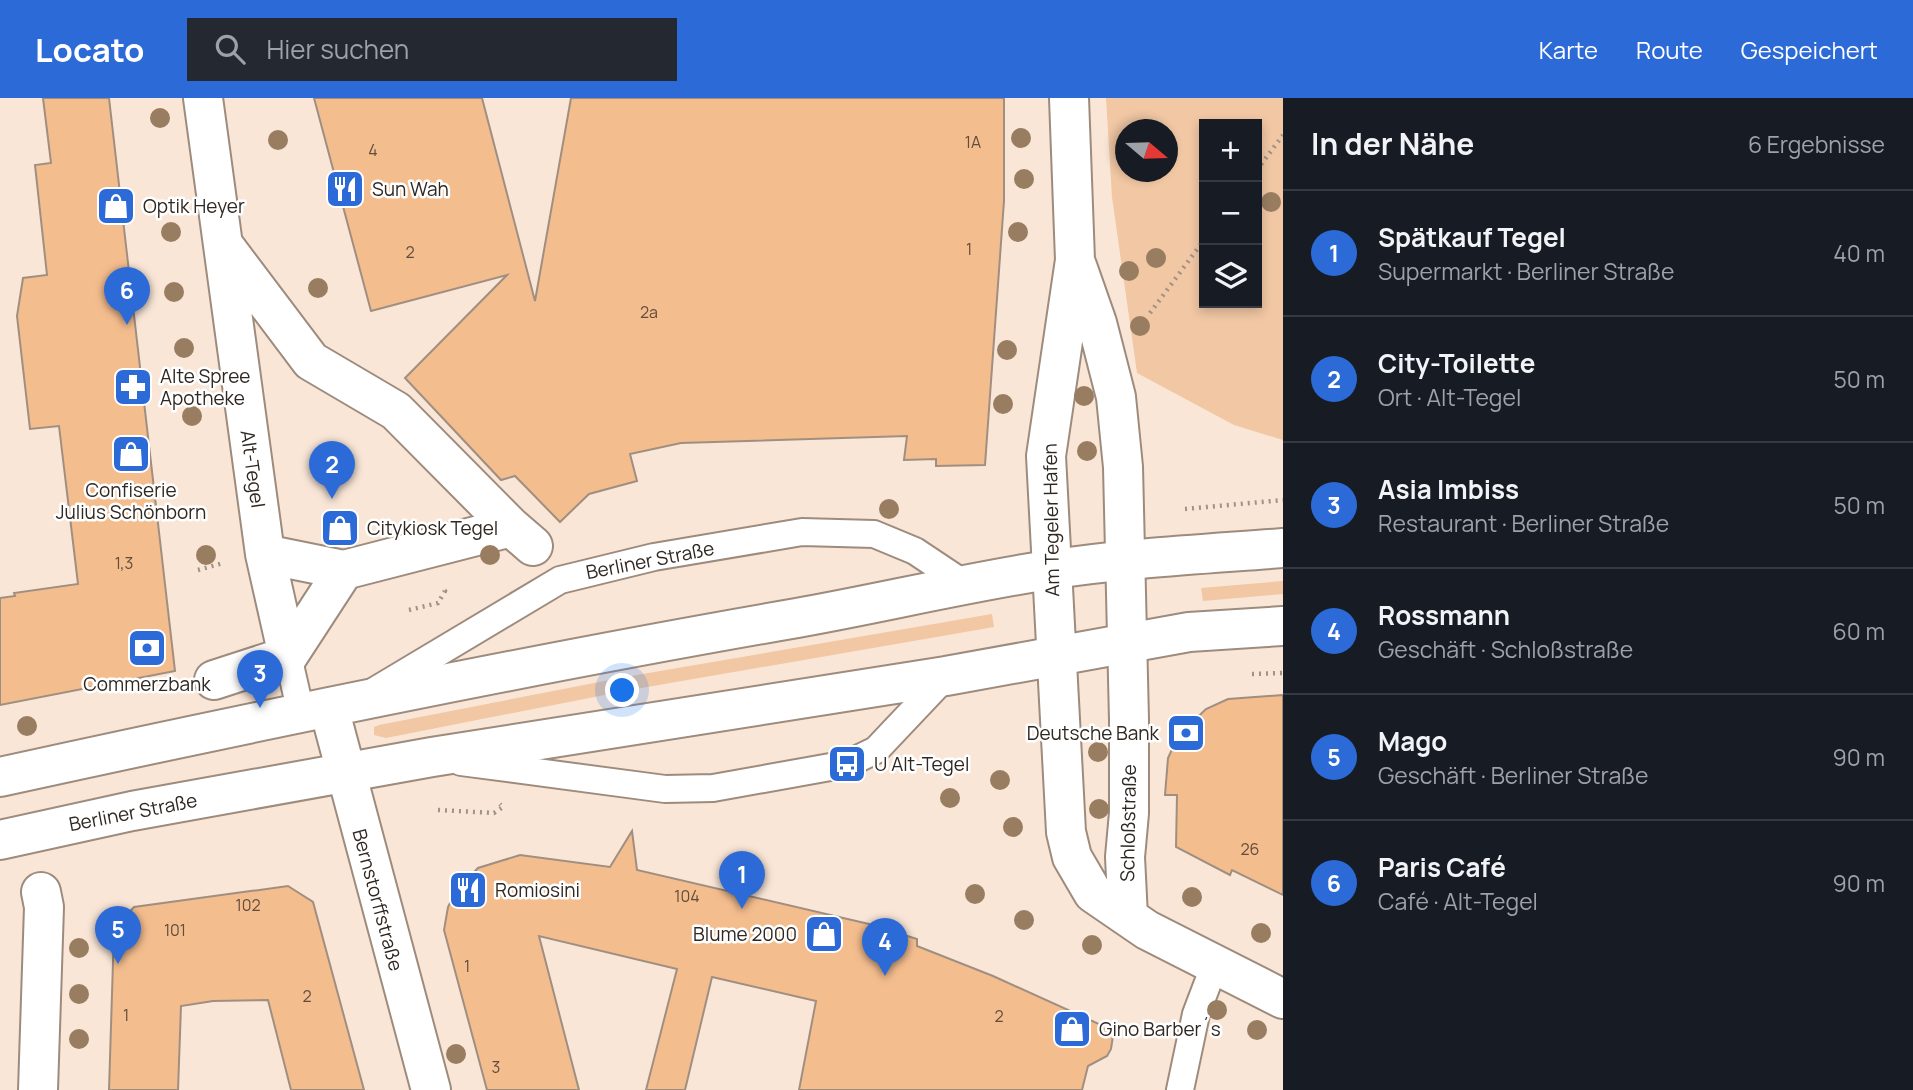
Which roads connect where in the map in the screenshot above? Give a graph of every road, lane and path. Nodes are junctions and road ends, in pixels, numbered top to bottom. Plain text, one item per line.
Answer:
1 (203, 98) edge
2 (1069, 98) edge
3 (1283, 135) edge
4 (1262, 163) edge
5 (223, 245) junction
6 (1200, 245) edge
7 (1075, 260) junction
8 (1150, 313) dead end
9 (1283, 500) edge
10 (1199, 507) dead end
11 (1283, 548) edge
12 (265, 554) junction
13 (1127, 560) junction
14 (198, 570) dead end
15 (344, 570) junction
16 (1051, 570) junction
17 (228, 574) dead end
18 (966, 584) junction
19 (434, 585) dead end
20 (409, 610) dead end
21 (1283, 626) edge
22 (1128, 642) junction
23 (1055, 655) junction
24 (288, 656) junction
25 (946, 676) junction
26 (214, 680) dead end
27 (328, 708) junction
28 (432, 757) junction
29 (344, 773) junction
30 (0, 777) edge
31 (438, 810) dead end
32 (494, 813) dead end
33 (0, 840) edge
34 (41, 892) dead end
35 (1128, 917) junction
36 (1215, 964) junction
37 (1283, 999) edge
38 (38, 1090) edge
39 (431, 1090) edge
40 (1180, 1090) edge

1 - 5 street, Alt-Tegel
2 - 7 street, Am Tegeler Hafen
3 - 4 path
5 - 12 street, Alt-Tegel
5 - 15 street
6 - 8 path
7 - 13 street, Am Tegeler Hafen
7 - 16 street, Am Tegeler Hafen
9 - 10 path
11 - 13 street, Berliner Straße
12 - 15 street
12 - 24 street, Alt-Tegel
13 - 16 street, Berliner Straße
13 - 22 street, Schloßstraße
14 - 17 path
15 - 24 street
16 - 18 street, Berliner Straße
16 - 23 street, Am Tegeler Hafen
18 - 27 street, Berliner Straße
18 - 27 lane, Berliner Straße
19 - 20 path
21 - 22 street, Berliner Straße
22 - 23 street, Berliner Straße
22 - 35 street, Schloßstraße
23 - 25 street, Berliner Straße
23 - 35 street, Schloßstraße
24 - 26 street
24 - 27 lane, Alt-Tegel
25 - 28 street, Berliner Straße
25 - 28 lane, Berliner Straße
27 - 29 street, Bernstorffstraße
27 - 30 street, Berliner Straße
28 - 29 street, Berliner Straße
29 - 33 street, Berliner Straße
29 - 39 street, Bernstorffstraße
31 - 32 path
34 - 38 street
35 - 36 street, Schloßstraße
36 - 37 street, Schloßstraße
36 - 40 lane

